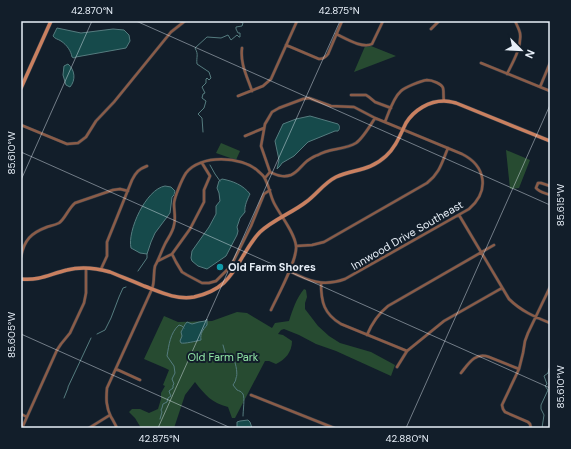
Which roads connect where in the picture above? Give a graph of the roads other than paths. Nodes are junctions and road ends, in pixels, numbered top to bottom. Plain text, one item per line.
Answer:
1 (51, 21) edge
2 (185, 21) edge
3 (297, 21) edge
4 (342, 21) edge
5 (384, 21) edge
6 (439, 21) edge
7 (515, 21) edge
8 (431, 29) dead end
9 (336, 34) junction
10 (286, 44) junction
11 (242, 48) dead end
12 (481, 63) dead end
13 (550, 63) edge
14 (508, 74) junction
15 (540, 87) junction
16 (21, 88) edge
17 (252, 90) junction
18 (550, 91) edge
19 (351, 95) dead end
20 (238, 96) dead end
21 (444, 101) junction
22 (391, 108) junction
23 (375, 118) junction
24 (385, 122) junction
25 (21, 125) edge
26 (264, 128) junction
27 (403, 130) junction
28 (245, 136) dead end
29 (550, 141) edge
30 (448, 148) junction
31 (202, 163) junction
32 (147, 166) dead end
33 (270, 172) junction
34 (265, 178) junction
35 (550, 186) edge
36 (270, 190) junction
37 (128, 191) junction
38 (550, 195) edge
39 (459, 215) junction
40 (282, 217) junction
41 (494, 245) dead end
42 (296, 246) junction
43 (482, 252) junction
44 (172, 254) junction
45 (21, 257) edge
46 (157, 262) junction
47 (86, 268) junction
48 (101, 269) junction
49 (289, 271) junction
50 (21, 279) edge
51 (321, 283) junction
52 (550, 287) edge
53 (502, 288) junction
54 (152, 289) junction
55 (271, 310) dead end
56 (536, 317) junction
57 (550, 323) edge
58 (367, 335) junction
59 (407, 351) junction
60 (397, 367) dead end
61 (116, 369) junction
62 (519, 369) junction
63 (461, 373) dead end
64 (140, 380) dead end
65 (251, 395) dead end
66 (21, 414) edge
67 (110, 415) junction
68 (27, 417) junction
69 (22, 428) edge
70 (90, 428) edge
71 (116, 428) edge
72 (334, 428) edge
73 (531, 428) edge

1 - 16 street
2 - 25 street
3 - 10 street
4 - 9 street
5 - 9 street
6 - 8 street
7 - 14 street
9 - 10 street
10 - 17 street
11 - 17 street
12 - 14 street
13 - 15 street
14 - 15 street
15 - 18 street
17 - 20 street
19 - 22 street
21 - 22 street
21 - 27 street
21 - 29 street
22 - 24 street
23 - 24 street, Innwood Drive Southeast
23 - 26 street, Innwood Drive Southeast
23 - 33 street
24 - 27 street, Innwood Drive Southeast
26 - 28 street
26 - 33 street
27 - 30 street, Innwood Drive Southeast
27 - 40 street
30 - 39 street, Innwood Drive Southeast
30 - 42 street
31 - 34 street
31 - 44 street
31 - 46 street
32 - 37 street
33 - 34 street
34 - 36 street
35 - 38 street
36 - 40 street
36 - 44 street
37 - 45 street
37 - 48 street
39 - 43 street
39 - 51 street, Innwood Drive Southeast
40 - 42 street
40 - 54 street
41 - 43 street
42 - 49 street
43 - 53 street
43 - 58 street
44 - 46 street
46 - 54 street
47 - 48 street
47 - 50 street
47 - 68 street
48 - 54 street
49 - 51 street, Innwood Drive Southeast
49 - 55 street
51 - 58 street
52 - 56 street
53 - 56 street
53 - 59 street
54 - 61 street
56 - 57 street
56 - 62 street
58 - 59 street
59 - 60 street
61 - 64 street
61 - 67 street
62 - 63 street
62 - 73 street
65 - 72 street
66 - 68 street
67 - 70 street
67 - 71 street
68 - 69 street

